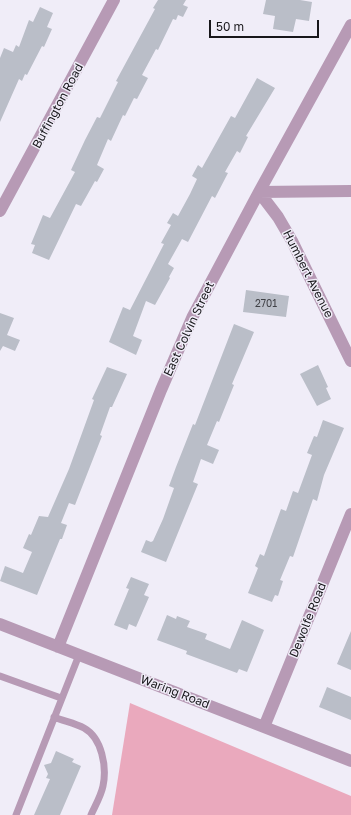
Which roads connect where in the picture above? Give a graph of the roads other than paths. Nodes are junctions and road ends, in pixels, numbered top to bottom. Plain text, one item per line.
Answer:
1 (114, 0) edge
2 (351, 25) edge
3 (351, 191) edge
4 (259, 192) junction
5 (0, 211) edge
6 (351, 360) edge
7 (351, 514) edge
8 (0, 624) edge
9 (58, 646) junction
10 (79, 655) junction
11 (0, 676) edge
12 (61, 698) junction
13 (54, 717) junction
14 (264, 727) junction
15 (351, 761) edge
16 (16, 815) edge
17 (91, 815) edge

1 - 5 street, Buffington Road
2 - 4 street, East Colvin Street
3 - 4 street
4 - 6 street, Humbert Avenue
4 - 9 street, East Colvin Street
7 - 14 street, Dewolfe Road
8 - 9 street, Waring Road
9 - 10 street, Waring Road
10 - 12 lane
10 - 14 street, Waring Road
11 - 12 lane
12 - 13 lane
13 - 16 lane
13 - 17 lane
14 - 15 street, Waring Road

